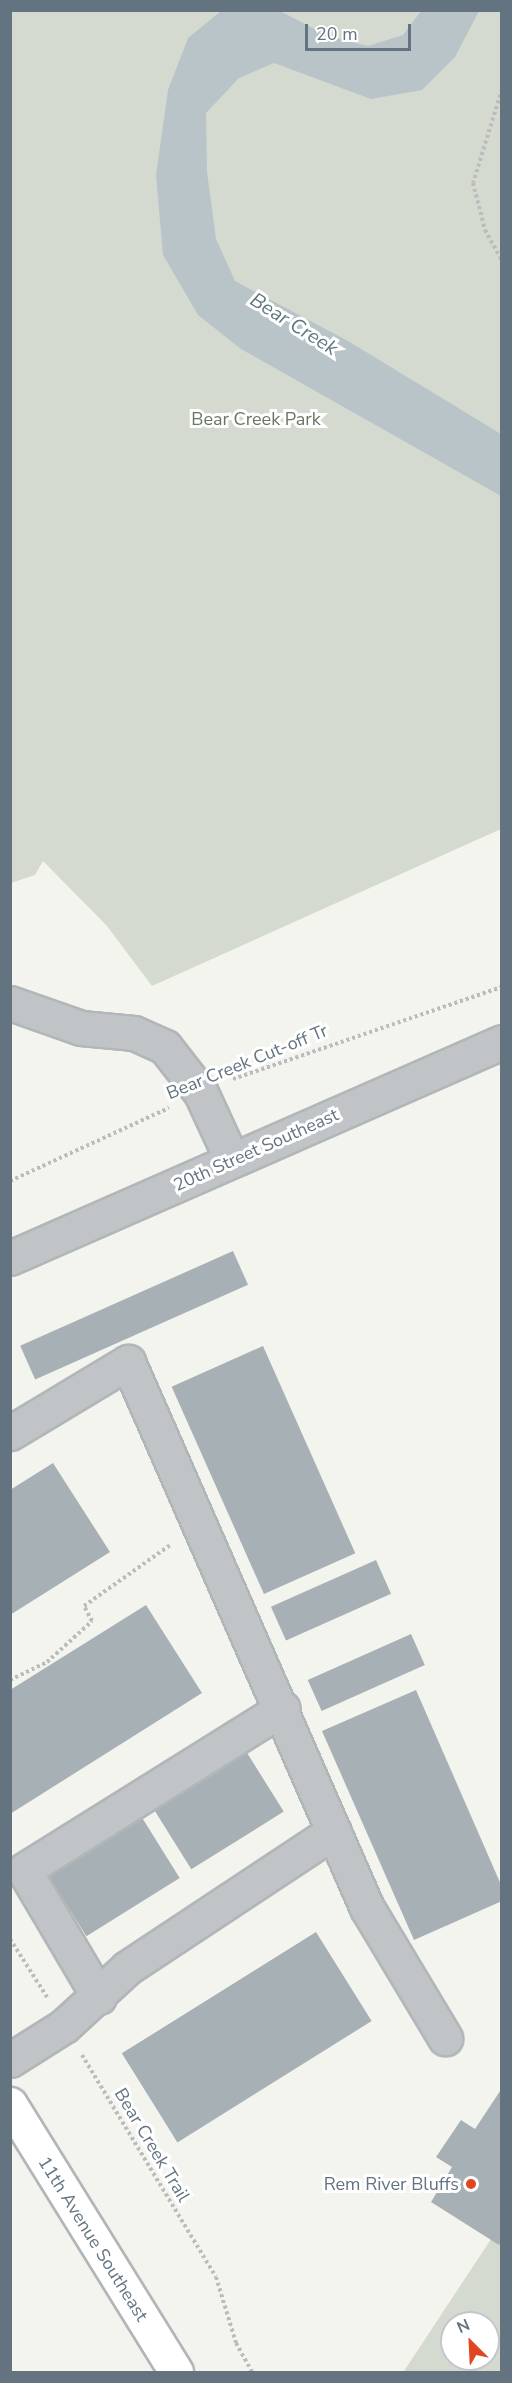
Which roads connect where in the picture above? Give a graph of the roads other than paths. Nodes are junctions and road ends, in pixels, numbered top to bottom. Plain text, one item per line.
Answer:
1 (10, 1003) edge
2 (501, 1042) edge
3 (232, 1160) junction
4 (10, 1258) edge
5 (10, 1433) edge
6 (283, 1708) junction
7 (334, 1831) junction
8 (99, 1997) junction
9 (445, 2038) dead end
10 (10, 2060) edge
11 (10, 2104) edge
12 (176, 2373) edge

1 - 3 street
2 - 3 street, 20th Street Southeast
3 - 4 street, 20th Street Southeast
5 - 6 street
6 - 7 street
6 - 8 street
7 - 8 street
7 - 9 street
8 - 10 street
11 - 12 main road, 11th Avenue Southeast

